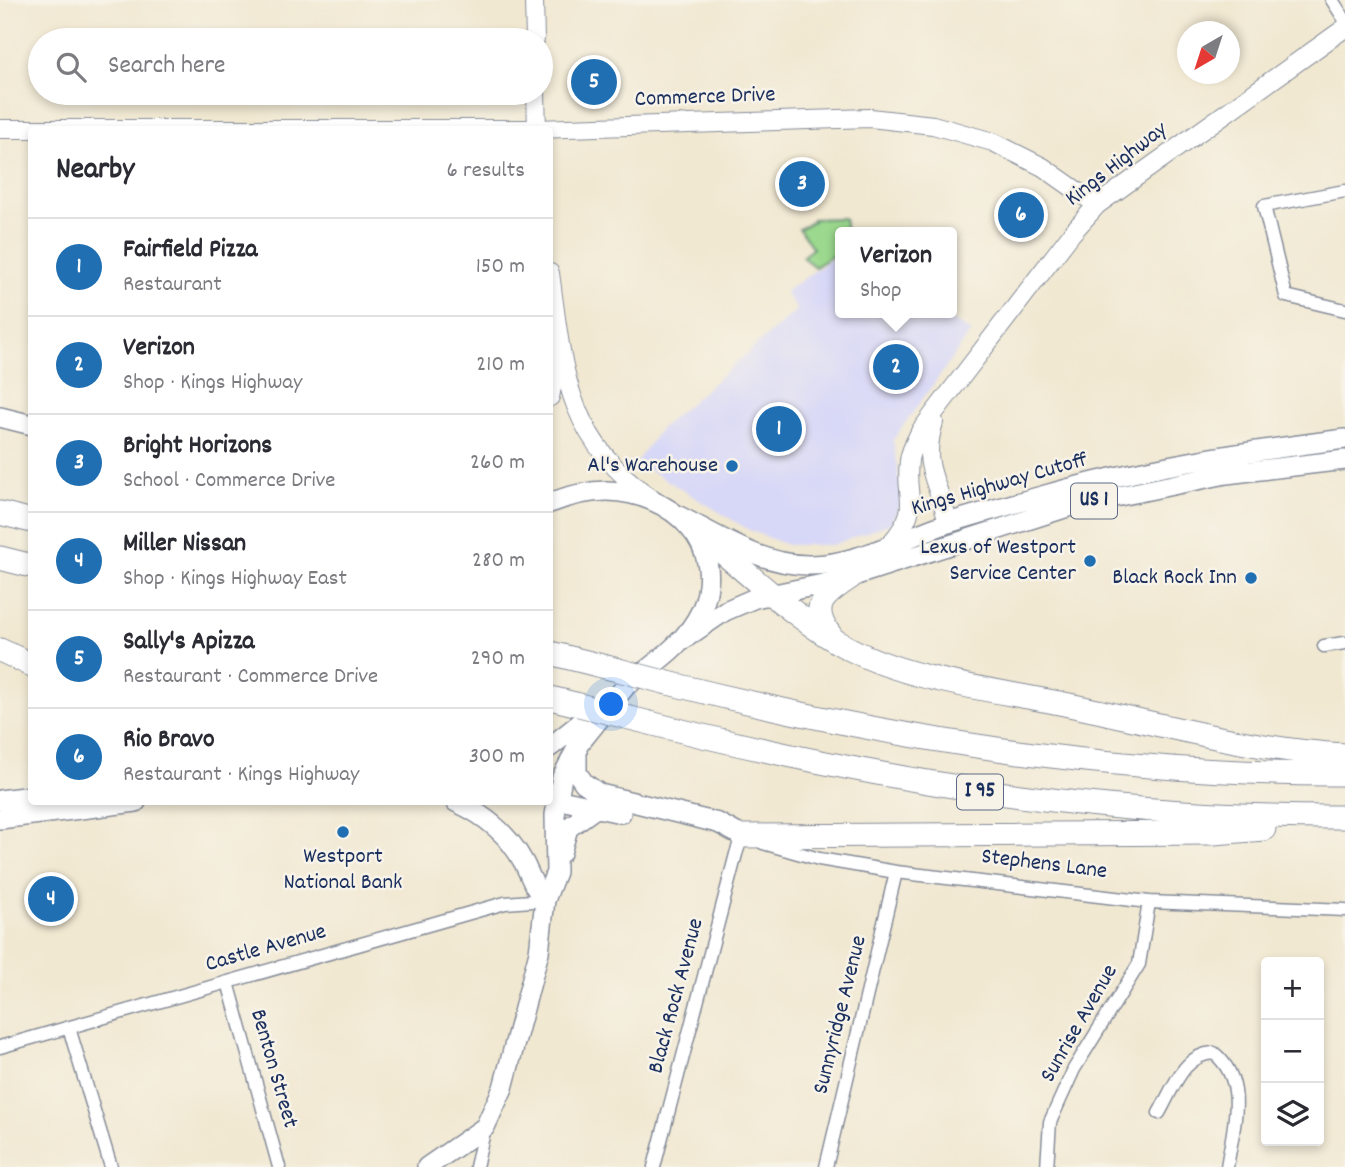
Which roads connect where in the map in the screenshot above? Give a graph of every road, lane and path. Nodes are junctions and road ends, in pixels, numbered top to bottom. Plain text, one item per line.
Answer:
1 (534, 0) edge
2 (1332, 0) edge
3 (1345, 20) edge
4 (535, 28) edge
5 (1345, 28) edge
6 (536, 105) edge
7 (537, 126) edge
8 (553, 128) edge
9 (0, 129) edge
10 (28, 129) edge
11 (1345, 191) edge
12 (1097, 205) junction
13 (553, 297) edge
14 (1345, 310) edge
15 (559, 347) junction
16 (553, 380) edge
17 (936, 415) junction
18 (0, 417) edge
19 (28, 424) edge
20 (1345, 439) edge
21 (1345, 460) edge
22 (1147, 481) junction
23 (553, 502) edge
24 (659, 504) junction
25 (0, 513) edge
26 (28, 520) edge
27 (684, 520) junction
28 (948, 523) junction
29 (891, 543) junction
30 (0, 558) edge
31 (28, 565) edge
32 (851, 578) junction
33 (774, 593) junction
34 (684, 639) junction
35 (835, 641) junction
36 (1345, 643) edge
37 (1324, 646) dead end
38 (0, 650) edge
39 (553, 654) edge
40 (28, 663) edge
41 (621, 679) junction
42 (553, 699) edge
43 (553, 744) edge
44 (579, 744) junction
45 (1342, 765) edge
46 (28, 798) edge
47 (553, 799) edge
48 (74, 805) edge
49 (462, 805) edge
50 (597, 807) junction
51 (4, 809) edge
52 (1343, 817) edge
53 (742, 836) junction
54 (556, 872) junction
55 (896, 872) junction
56 (545, 900) junction
57 (1149, 902) junction
58 (1345, 910) edge
59 (228, 982) junction
60 (69, 1028) junction
61 (0, 1048) edge
62 (1159, 1113) dead end
63 (485, 1127) junction
64 (111, 1167) edge
65 (279, 1167) edge
66 (427, 1167) edge
67 (476, 1167) edge
68 (654, 1167) edge
69 (826, 1167) edge
70 (1047, 1167) edge
71 (1227, 1167) edge

1 - 4 main road
2 - 3 street
5 - 12 main road, Kings Highway
6 - 7 main road
8 - 12 main road, Commerce Drive
9 - 10 main road, Commerce Drive
11 - 14 street
12 - 17 main road, Kings Highway
13 - 15 main road
15 - 16 main road
15 - 24 main road
17 - 28 main road, Kings Highway
17 - 29 main road, Kings Highway
18 - 19 main road
20 - 22 main road, Kings Highway Cutoff / US 1
21 - 22 main road, Kings Highway Cutoff / US 1
22 - 28 main road, Kings Highway Cutoff / US 1
22 - 32 main road, Kings Highway Cutoff / US 1
23 - 24 main road, US 1
24 - 27 main road, US 1
25 - 26 highway
27 - 29 main road, Kings Highway Cutoff / US 1
27 - 33 highway
27 - 34 main road, US 1
28 - 29 main road, Kings Highway Cutoff / US 1
30 - 31 highway
32 - 33 main road, Kings Highway Cutoff / US 1
32 - 35 highway
33 - 34 main road, Kings Highway Cutoff / US 1
33 - 35 highway
34 - 41 main road, US 1
35 - 45 highway
36 - 37 street
38 - 40 highway
39 - 41 highway, I 95
41 - 43 main road, US 1
41 - 44 main road
41 - 45 highway, I 95, bridge
42 - 52 highway, I 95, bridge
44 - 47 main road
44 - 53 main road, Stephens Lane
46 - 51 main road
47 - 50 main road, Stephens Lane
47 - 54 main road
48 - 51 main road
49 - 56 main road
50 - 53 main road, Stephens Lane
50 - 54 main road
52 - 53 highway
53 - 55 street, Stephens Lane
53 - 68 street, Black Rock Avenue
54 - 56 main road
55 - 57 street, Stephens Lane
55 - 69 street, Sunnyridge Avenue
56 - 59 street, Castle Avenue
56 - 63 main road
57 - 58 street, Stephens Lane
57 - 70 street, Sunrise Avenue
59 - 60 street, Castle Avenue
59 - 65 street, Benton Street
60 - 61 street, Castle Avenue
60 - 64 street
62 - 71 street
63 - 66 main road
63 - 67 street

